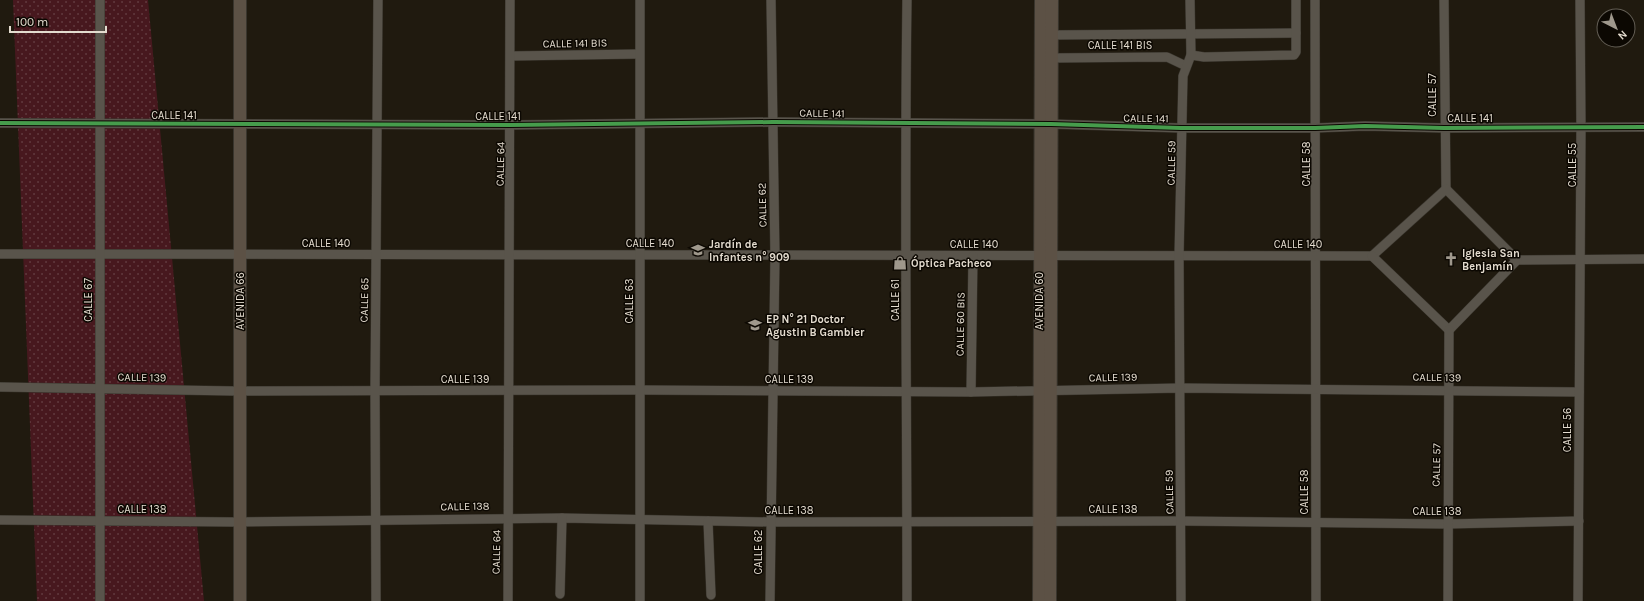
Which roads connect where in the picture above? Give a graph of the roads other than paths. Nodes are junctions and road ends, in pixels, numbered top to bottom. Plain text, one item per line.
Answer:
1 (100, 0) edge
2 (234, 0) edge
3 (240, 0) edge
4 (378, 0) edge
5 (510, 0) edge
6 (640, 0) edge
7 (771, 0) edge
8 (907, 0) edge
9 (1040, 0) edge
10 (1052, 0) edge
11 (1190, 0) edge
12 (1296, 0) edge
13 (1315, 0) edge
14 (1444, 0) edge
15 (1580, 0) edge
16 (1296, 33) junction
17 (1052, 34) junction
18 (1190, 35) junction
19 (639, 54) junction
20 (1191, 55) junction
21 (511, 56) junction
22 (1052, 58) junction
23 (1186, 66) junction
24 (639, 122) junction
25 (773, 122) junction
26 (0, 123) edge
27 (905, 123) junction
28 (100, 124) junction
29 (237, 124) junction
30 (378, 124) junction
31 (1045, 124) junction
32 (510, 125) junction
33 (1581, 127) junction
34 (1644, 127) edge
35 (1181, 128) junction
36 (1315, 128) junction
37 (1444, 128) junction
38 (1446, 189) junction
39 (0, 254) edge
40 (100, 254) junction
41 (641, 254) junction
42 (237, 255) junction
43 (377, 255) junction
44 (1045, 255) junction
45 (508, 256) junction
46 (775, 256) junction
47 (907, 256) junction
48 (973, 256) junction
49 (1179, 256) junction
50 (1316, 256) junction
51 (1372, 256) junction
52 (1580, 259) junction
53 (1644, 259) edge
54 (1517, 260) junction
55 (1449, 330) junction
56 (0, 387) edge
57 (1180, 388) junction
58 (100, 389) junction
59 (1316, 389) junction
60 (1449, 389) junction
61 (641, 390) junction
62 (1044, 390) junction
63 (237, 391) junction
64 (375, 391) junction
65 (508, 391) junction
66 (772, 392) junction
67 (907, 392) junction
68 (971, 392) junction
69 (1579, 392) junction
70 (508, 518) junction
71 (562, 518) junction
72 (376, 519) junction
73 (0, 520) edge
74 (639, 520) junction
75 (1182, 520) junction
76 (100, 521) junction
77 (708, 521) junction
78 (1038, 521) junction
79 (1050, 521) junction
80 (1579, 521) junction
81 (237, 522) junction
82 (770, 522) junction
83 (907, 522) junction
84 (1316, 523) junction
85 (1447, 524) junction
86 (560, 594) dead end
87 (711, 595) dead end
88 (100, 601) edge
89 (234, 601) edge
90 (240, 601) edge
91 (376, 601) edge
92 (508, 601) edge
93 (640, 601) edge
94 (770, 601) edge
95 (907, 601) edge
96 (1039, 601) edge
97 (1050, 601) edge
98 (1181, 601) edge
99 (1316, 601) edge
100 (1448, 601) edge
101 (1578, 601) edge

1 - 28 street, CALLE 67
2 - 29 main road, AVENIDA 66
3 - 29 main road, AVENIDA 66
4 - 30 street, CALLE 65
5 - 21 street, CALLE 64
6 - 19 street, CALLE 63
7 - 25 street, CALLE 62
8 - 27 street, CALLE 61
9 - 31 main road, AVENIDA 60
10 - 17 main road, AVENIDA 60
11 - 18 street, CALLE 59
12 - 16 street
13 - 36 street, CALLE 58
14 - 37 street, CALLE 57
15 - 33 street, CALLE 55
16 - 18 street
16 - 20 street
17 - 18 street
17 - 22 main road, AVENIDA 60
18 - 20 street, CALLE 59
19 - 21 street, CALLE 141 BIS
19 - 24 street, CALLE 63
20 - 23 street, CALLE 59
21 - 32 street, CALLE 64
22 - 23 street, CALLE 141 BIS
22 - 31 main road, AVENIDA 60
23 - 35 street, CALLE 59
24 - 25 street, CALLE 141
24 - 32 street, CALLE 141
24 - 41 street, CALLE 63
25 - 27 street, CALLE 141
25 - 46 street, CALLE 62
26 - 28 street, CALLE 141
27 - 31 street, CALLE 141
27 - 47 street, CALLE 61
28 - 29 street, CALLE 141
28 - 40 street, CALLE 67
29 - 30 street, CALLE 141
29 - 42 main road, AVENIDA 66
30 - 32 street, CALLE 141
30 - 43 street, CALLE 65
31 - 35 street, CALLE 141
31 - 44 main road, AVENIDA 60
32 - 45 street, CALLE 64
33 - 34 street, CALLE 141
33 - 37 street, CALLE 141
33 - 52 street, CALLE 55
35 - 36 street, CALLE 141
35 - 49 street, CALLE 59
36 - 37 street, CALLE 141
36 - 50 street, CALLE 58
37 - 38 street, CALLE 57
38 - 51 street
38 - 54 street
39 - 40 street, CALLE 140
40 - 42 street, CALLE 140
40 - 58 street, CALLE 67
41 - 45 street, CALLE 140
41 - 46 street, CALLE 140
41 - 61 street, CALLE 63
42 - 43 street, CALLE 140
42 - 63 main road, AVENIDA 66
43 - 45 street, CALLE 140
43 - 64 street, CALLE 65
44 - 48 street, CALLE 140
44 - 49 street, CALLE 140
44 - 62 main road, AVENIDA 60
45 - 65 street, CALLE 64
46 - 47 street, CALLE 140
46 - 66 street, CALLE 62
47 - 48 street, CALLE 140
47 - 67 street, CALLE 61
48 - 68 street, CALLE 60 BIS
49 - 50 street, CALLE 140
49 - 57 street, CALLE 59
50 - 51 street, CALLE 140
50 - 59 street, CALLE 58
51 - 55 street
52 - 53 street
52 - 54 street
52 - 69 street, CALLE 56
54 - 55 street
55 - 60 street, CALLE 57
56 - 58 street, CALLE 139
57 - 59 street, CALLE 139
57 - 62 street, CALLE 139
57 - 75 street, CALLE 59
58 - 63 street, CALLE 139
58 - 76 street, CALLE 67
59 - 60 street, CALLE 139
59 - 84 street, CALLE 58
60 - 69 street, CALLE 139
60 - 85 street, CALLE 57
61 - 65 street, CALLE 139
61 - 66 street, CALLE 139
61 - 74 street, CALLE 63
62 - 68 street, CALLE 139
62 - 78 main road, AVENIDA 60
62 - 79 main road, AVENIDA 60
63 - 64 street, CALLE 139
63 - 81 main road, AVENIDA 66
64 - 65 street, CALLE 139
64 - 72 street, CALLE 65
65 - 70 street, CALLE 64
66 - 67 street, CALLE 139
66 - 82 street, CALLE 62
67 - 68 street, CALLE 139
67 - 83 street, CALLE 61
69 - 80 street, CALLE 56
70 - 71 street, CALLE 138
70 - 72 street, CALLE 138
70 - 92 street, CALLE 64
71 - 74 street, CALLE 138
71 - 86 street
72 - 81 street, CALLE 138
72 - 91 street, CALLE 65
73 - 76 street, CALLE 138
74 - 77 street, CALLE 138
74 - 93 street, CALLE 63
75 - 79 street, CALLE 138
75 - 84 street, CALLE 138
75 - 98 street, CALLE 59
76 - 81 street, CALLE 138
76 - 88 street, CALLE 67
77 - 82 street, CALLE 138
77 - 87 street
78 - 79 street, CALLE 138
78 - 83 street, CALLE 138
78 - 96 main road, AVENIDA 60
79 - 97 main road, AVENIDA 60
80 - 85 street, CALLE 138
80 - 101 street, CALLE 56
81 - 89 main road, AVENIDA 66
81 - 90 main road, AVENIDA 66
82 - 83 street, CALLE 138
82 - 94 street, CALLE 62
83 - 95 street, CALLE 61
84 - 85 street, CALLE 138
84 - 99 street, CALLE 58
85 - 100 street, CALLE 57

